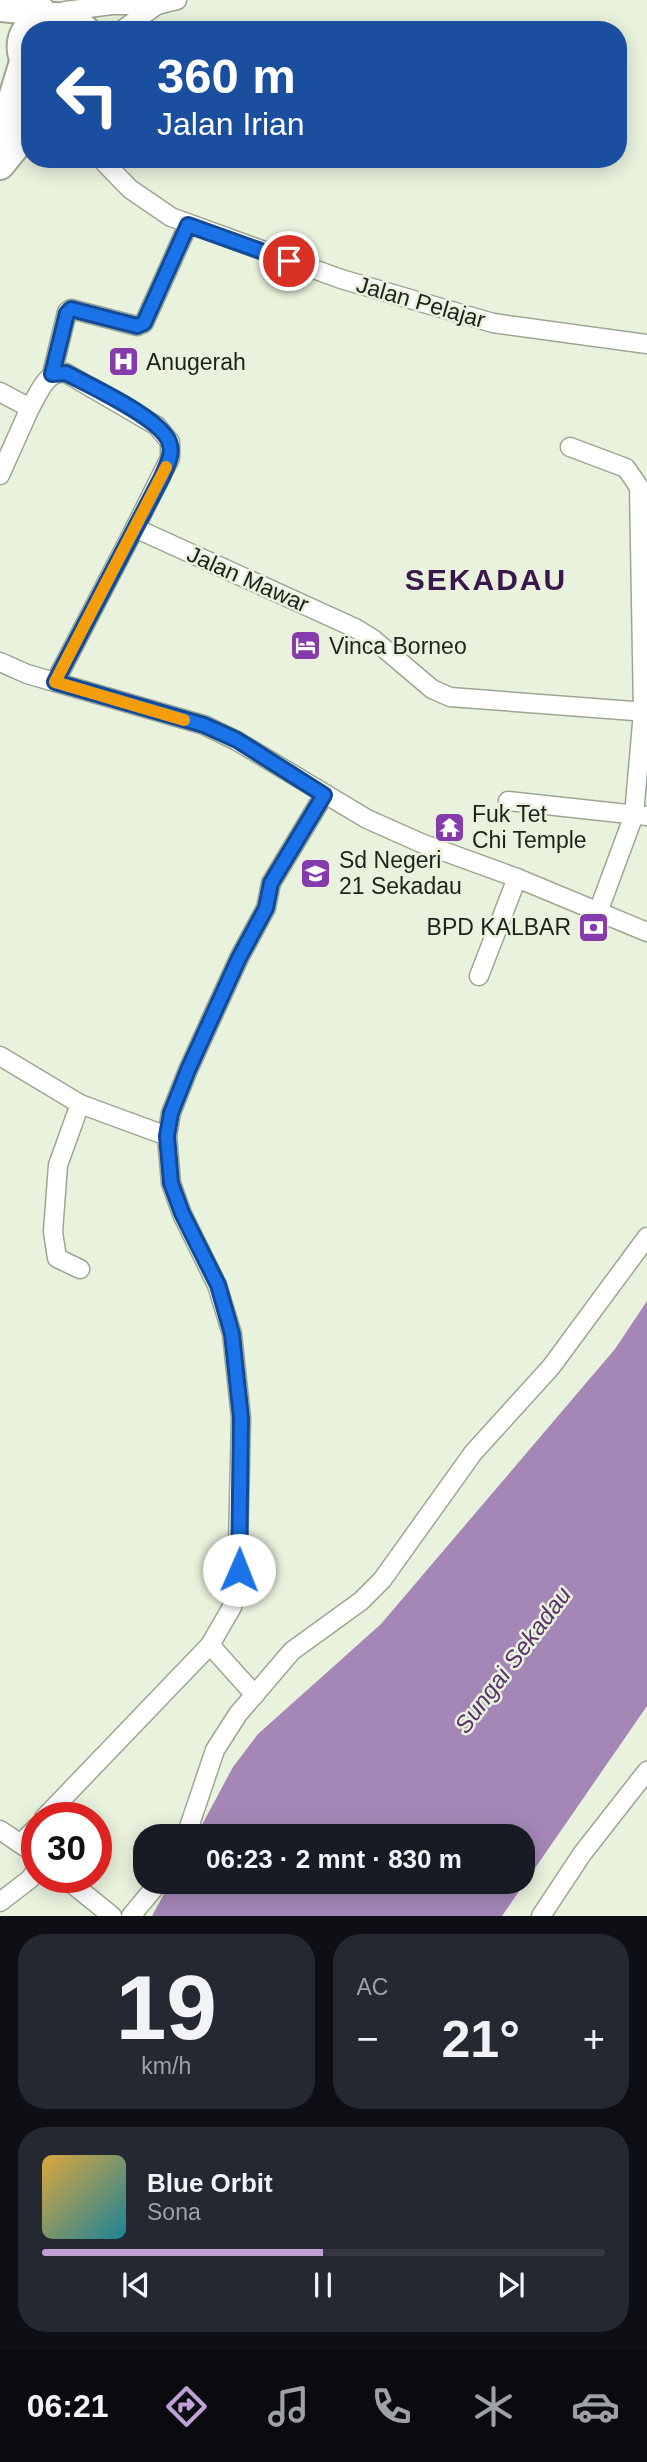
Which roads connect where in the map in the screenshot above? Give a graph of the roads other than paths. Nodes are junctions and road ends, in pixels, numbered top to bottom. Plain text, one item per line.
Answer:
1 (166, 2) edge
2 (0, 7) edge
3 (64, 17) edge
4 (39, 21) edge
5 (136, 21) edge
6 (21, 32) edge
7 (18, 55) edge
8 (21, 139) edge
9 (0, 140) edge
10 (0, 165) edge
11 (110, 168) edge
12 (188, 225) junction
13 (647, 344) edge
14 (52, 374) junction
15 (0, 392) edge
16 (30, 408) junction
17 (570, 447) dead end
18 (0, 475) edge
19 (643, 487) edge
20 (135, 528) junction
21 (644, 601) edge
22 (0, 662) edge
23 (55, 682) junction
24 (645, 712) edge
25 (324, 795) junction
26 (508, 801) dead end
27 (641, 815) edge
28 (517, 878) junction
29 (598, 912) junction
30 (647, 932) edge
31 (479, 976) dead end
32 (0, 1056) edge
33 (80, 1104) junction
34 (167, 1136) junction
35 (647, 1237) edge
36 (80, 1269) dead end
37 (210, 1645) junction
38 (255, 1695) junction
39 (647, 1771) edge
40 (59, 1802) edge
41 (190, 1824) edge
42 (0, 1830) edge
43 (21, 1843) edge
44 (21, 1886) edge
45 (84, 1893) edge
46 (149, 1894) edge
47 (0, 1902) edge
48 (112, 1916) edge
49 (131, 1916) edge
50 (541, 1916) edge

1 - 3 street
1 - 5 street
2 - 3 highway
3 - 4 highway
6 - 7 highway
7 - 9 highway
8 - 10 highway
11 - 12 street, Jalan Pelajar
12 - 13 street, Jalan Pelajar
12 - 14 street
14 - 16 street
14 - 20 street
15 - 16 street
16 - 18 street
17 - 19 street
19 - 21 street
20 - 23 street
20 - 24 street, Jalan Mawar
21 - 24 street
22 - 23 street
23 - 25 street
24 - 27 street
25 - 28 street
25 - 34 street
26 - 27 street
27 - 29 street
28 - 29 street
28 - 31 street
29 - 30 street
32 - 33 street
33 - 34 street
33 - 36 street
34 - 37 street
35 - 38 street
37 - 38 street
37 - 40 street
38 - 41 street
39 - 50 street
42 - 43 street
44 - 47 street
45 - 48 street
46 - 49 street

